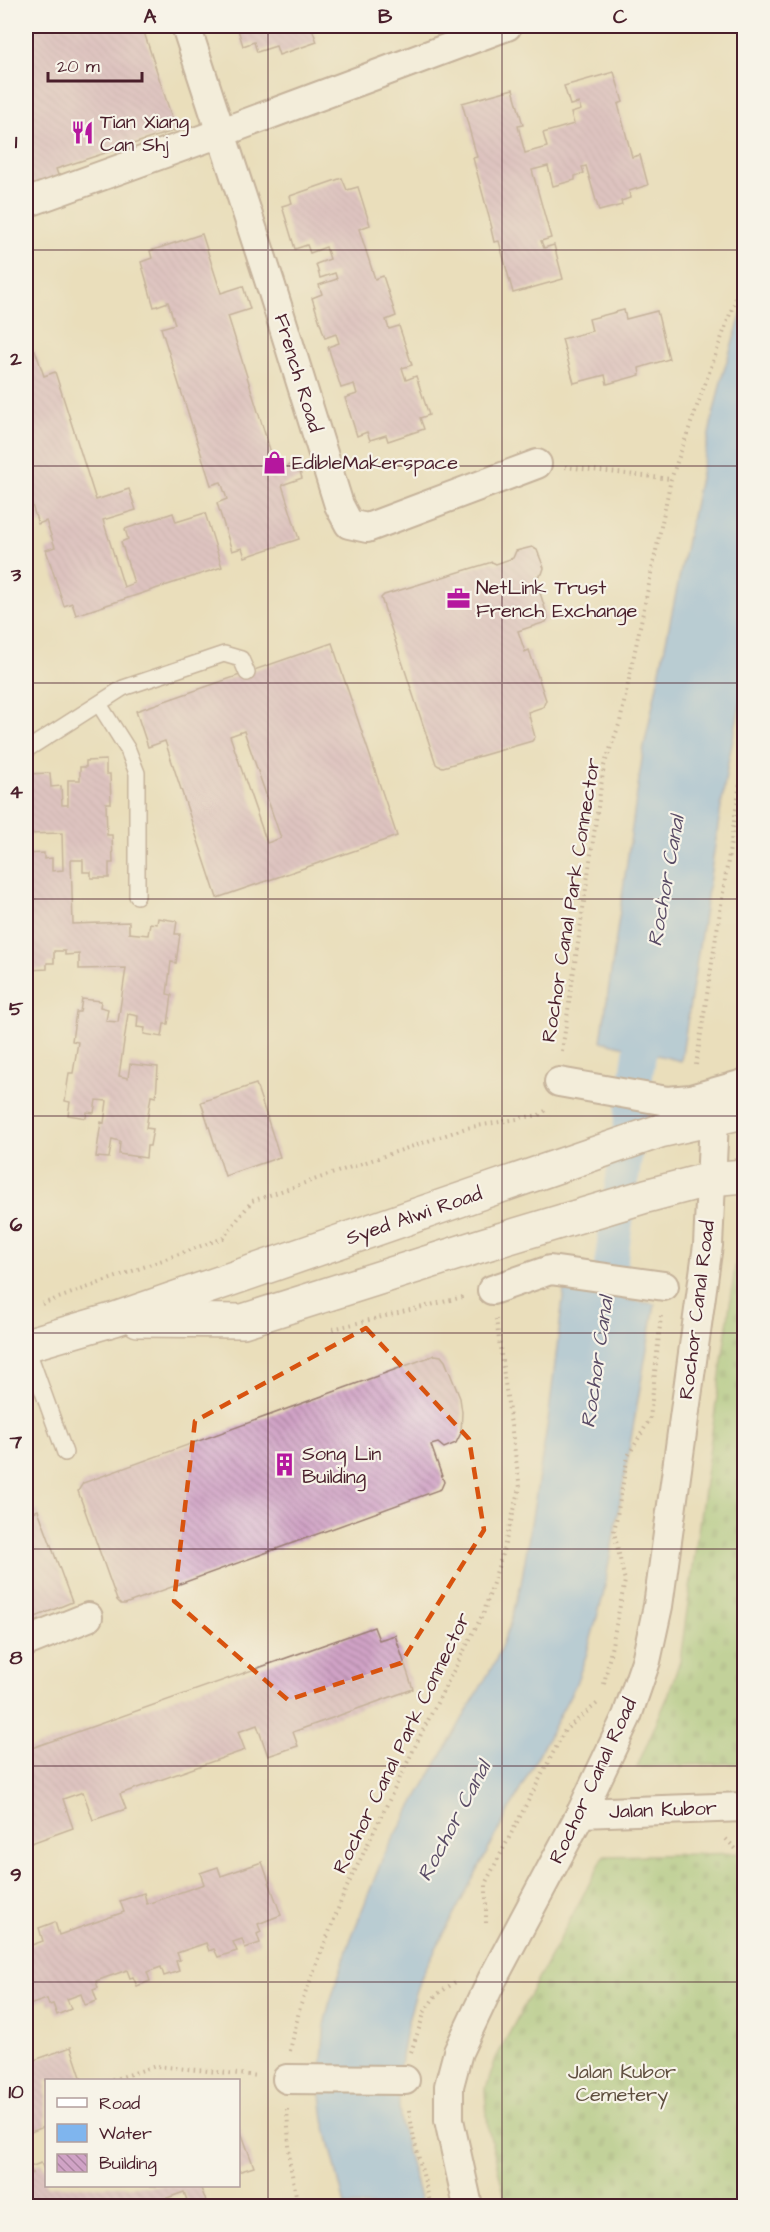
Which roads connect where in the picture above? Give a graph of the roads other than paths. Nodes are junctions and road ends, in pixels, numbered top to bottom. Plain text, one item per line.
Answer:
1 (186, 26) edge
2 (507, 26) edge
3 (220, 133) junction
4 (26, 203) edge
5 (537, 464) road end
6 (247, 673) dead end
7 (99, 704) junction
8 (26, 750) edge
9 (137, 896) dead end
10 (567, 1083) road end
11 (744, 1084) edge
12 (695, 1112) edge
13 (744, 1176) edge
14 (711, 1179) junction
15 (653, 1285) road end
16 (492, 1290) road end
17 (115, 1319) junction
18 (26, 1344) edge
19 (65, 1453) dead end
20 (88, 1617) dead end
21 (26, 1642) edge
22 (744, 1807) edge
23 (581, 1814) junction
24 (287, 2079) road end
25 (400, 2080) road end
26 (468, 2206) edge

1 - 3 street, French Road
2 - 3 street
3 - 4 street
3 - 5 street, French Road
6 - 7 lane
7 - 8 lane
7 - 9 lane
10 - 12 street
11 - 12 street
12 - 14 street, Rochor Canal Road
12 - 17 street, Syed Alwi Road
13 - 14 street, Syed Alwi Road
14 - 17 street, Syed Alwi Road
14 - 23 street, Rochor Canal Road
15 - 16 street
17 - 18 street, Syed Alwi Road
18 - 19 lane
20 - 21 street
22 - 23 street, Jalan Kubor
23 - 26 street, Rochor Canal Road
24 - 25 street

